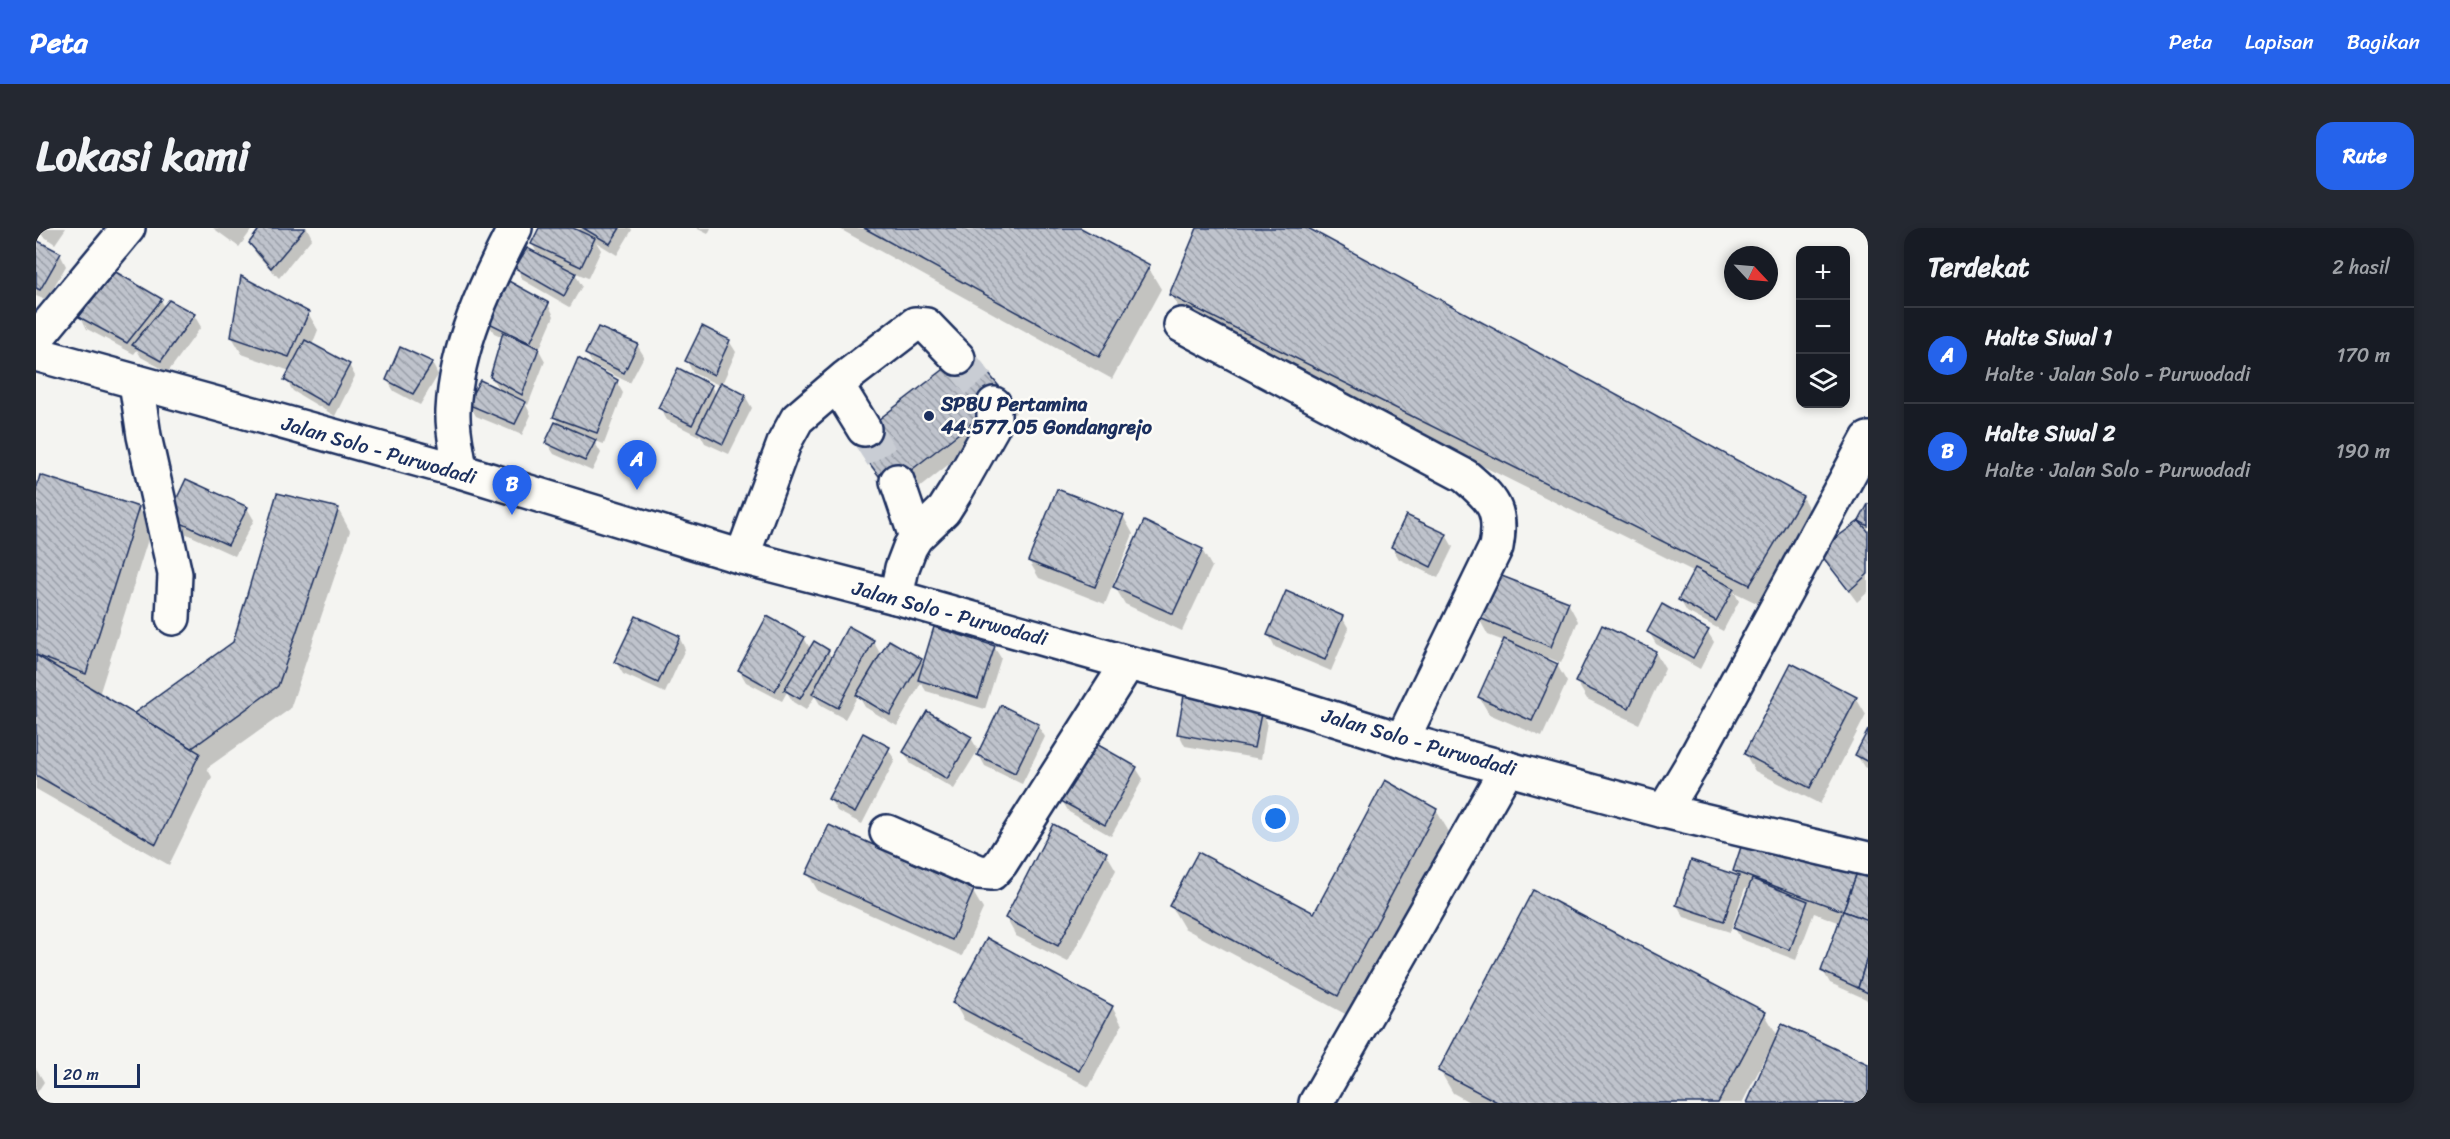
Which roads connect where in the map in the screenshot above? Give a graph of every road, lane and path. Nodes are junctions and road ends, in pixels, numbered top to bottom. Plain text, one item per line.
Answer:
1 (128, 228) edge
2 (515, 228) edge
3 (1181, 325) dead end
4 (36, 339) edge
5 (36, 354) edge
6 (958, 358) tunnel mouth
7 (136, 382) junction
8 (837, 385) junction
9 (994, 404) dead end
10 (864, 429) tunnel mouth
11 (1868, 439) edge
12 (460, 471) junction
13 (897, 481) tunnel mouth
14 (916, 537) junction
15 (742, 557) junction
16 (896, 597) junction
17 (173, 618) dead end
18 (1128, 663) junction
19 (1402, 740) junction
20 (1508, 768) junction
21 (1664, 811) junction
22 (887, 832) dead end
23 (1868, 859) edge
24 (1316, 1103) edge

1 - 4 main road
2 - 12 main road
3 - 19 main road
5 - 7 main road, Jalan Solo - Purwodadi
6 - 8 main road
7 - 12 main road, Jalan Solo - Purwodadi
7 - 17 main road
8 - 10 main road
8 - 15 main road
9 - 14 main road
11 - 21 main road
12 - 15 main road, Jalan Solo - Purwodadi
13 - 14 main road
14 - 16 main road
15 - 16 main road, Jalan Solo - Purwodadi
16 - 18 main road, Jalan Solo - Purwodadi
18 - 19 main road, Jalan Solo - Purwodadi
18 - 22 main road
19 - 20 main road, Jalan Solo - Purwodadi
20 - 21 main road, Jalan Solo - Purwodadi
20 - 24 main road
21 - 23 main road, Jalan Solo - Purwodadi

